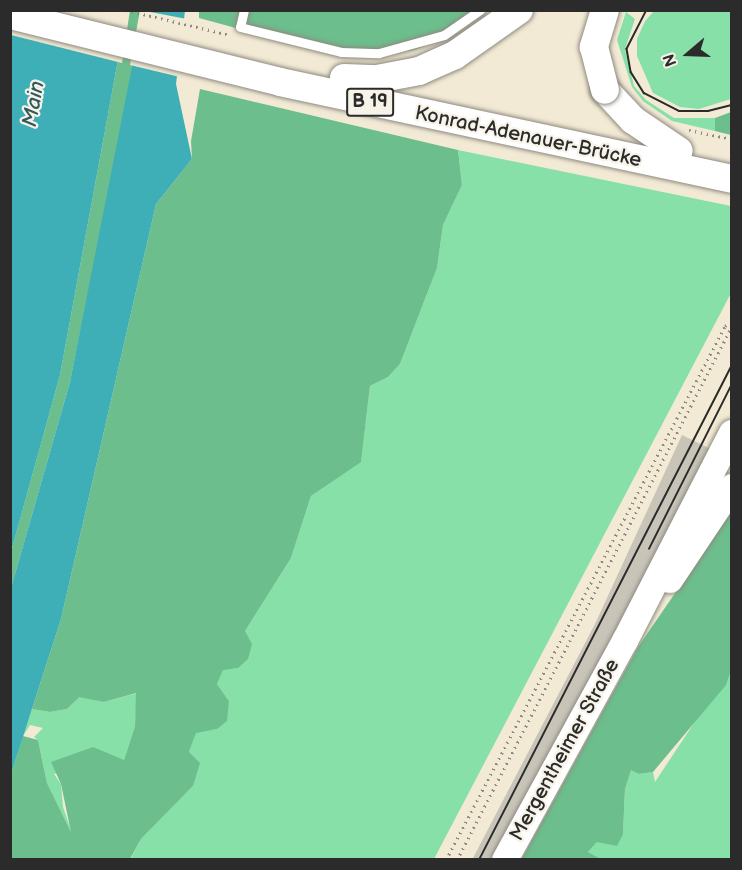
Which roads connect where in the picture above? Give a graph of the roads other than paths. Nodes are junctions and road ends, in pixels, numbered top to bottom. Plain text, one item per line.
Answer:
1 (57, 10) edge
2 (244, 10) edge
3 (480, 10) edge
4 (519, 10) edge
5 (605, 10) edge
6 (10, 15) edge
7 (344, 78) junction
8 (679, 139) junction
9 (732, 162) edge
10 (732, 179) edge
11 (732, 433) edge
12 (732, 487) edge
13 (625, 641) junction
14 (505, 860) edge

1 - 7 main road, B 19
2 - 3 lane
4 - 7 main road
5 - 8 main road, bridge
6 - 10 main road, Konrad-Adenauer-Brücke / B 19
7 - 8 main road, B 19
8 - 9 main road, B 19
11 - 13 main road, Mergentheimer Straße
12 - 13 main road, Mergentheimer Straße
13 - 14 main road, Mergentheimer Straße

